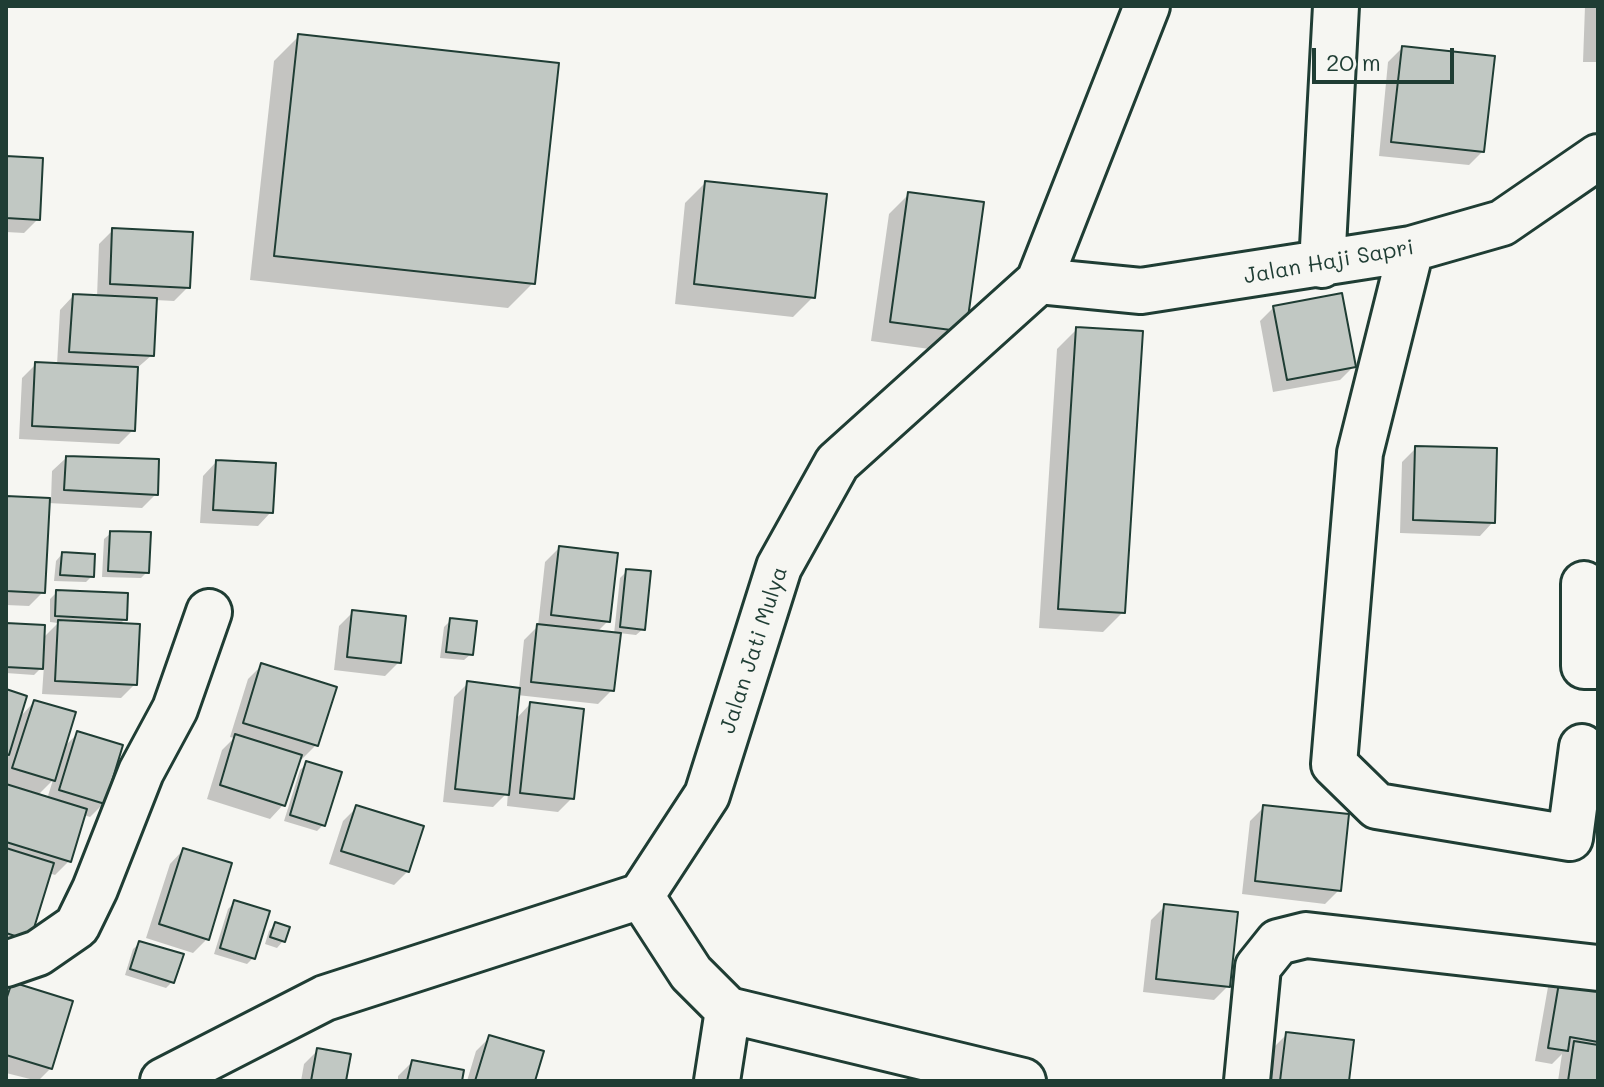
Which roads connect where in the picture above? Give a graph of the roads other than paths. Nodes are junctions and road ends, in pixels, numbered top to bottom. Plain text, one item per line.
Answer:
1 (1147, 6) edge
2 (1336, 6) edge
3 (1598, 157) edge
4 (1411, 249) junction
5 (1322, 265) junction
6 (1039, 281) junction
7 (1584, 584) dead end
8 (209, 612) dead end
9 (1598, 666) edge
10 (1582, 747) dead end
11 (641, 896) junction
12 (6, 964) edge
13 (1598, 968) edge
14 (728, 1010) junction
15 (163, 1081) edge
16 (717, 1081) edge
17 (1023, 1081) edge
18 (1247, 1081) edge

1 - 6 street, Jalan Jati Mulya
2 - 5 street
3 - 4 street, Jalan Haji Sapri
4 - 5 street, Jalan Haji Sapri
4 - 10 street
5 - 6 street, Jalan Haji Sapri
6 - 11 street, Jalan Jati Mulya
7 - 9 street
8 - 12 street
11 - 14 street
11 - 15 street
13 - 18 street
14 - 16 street
14 - 17 street

